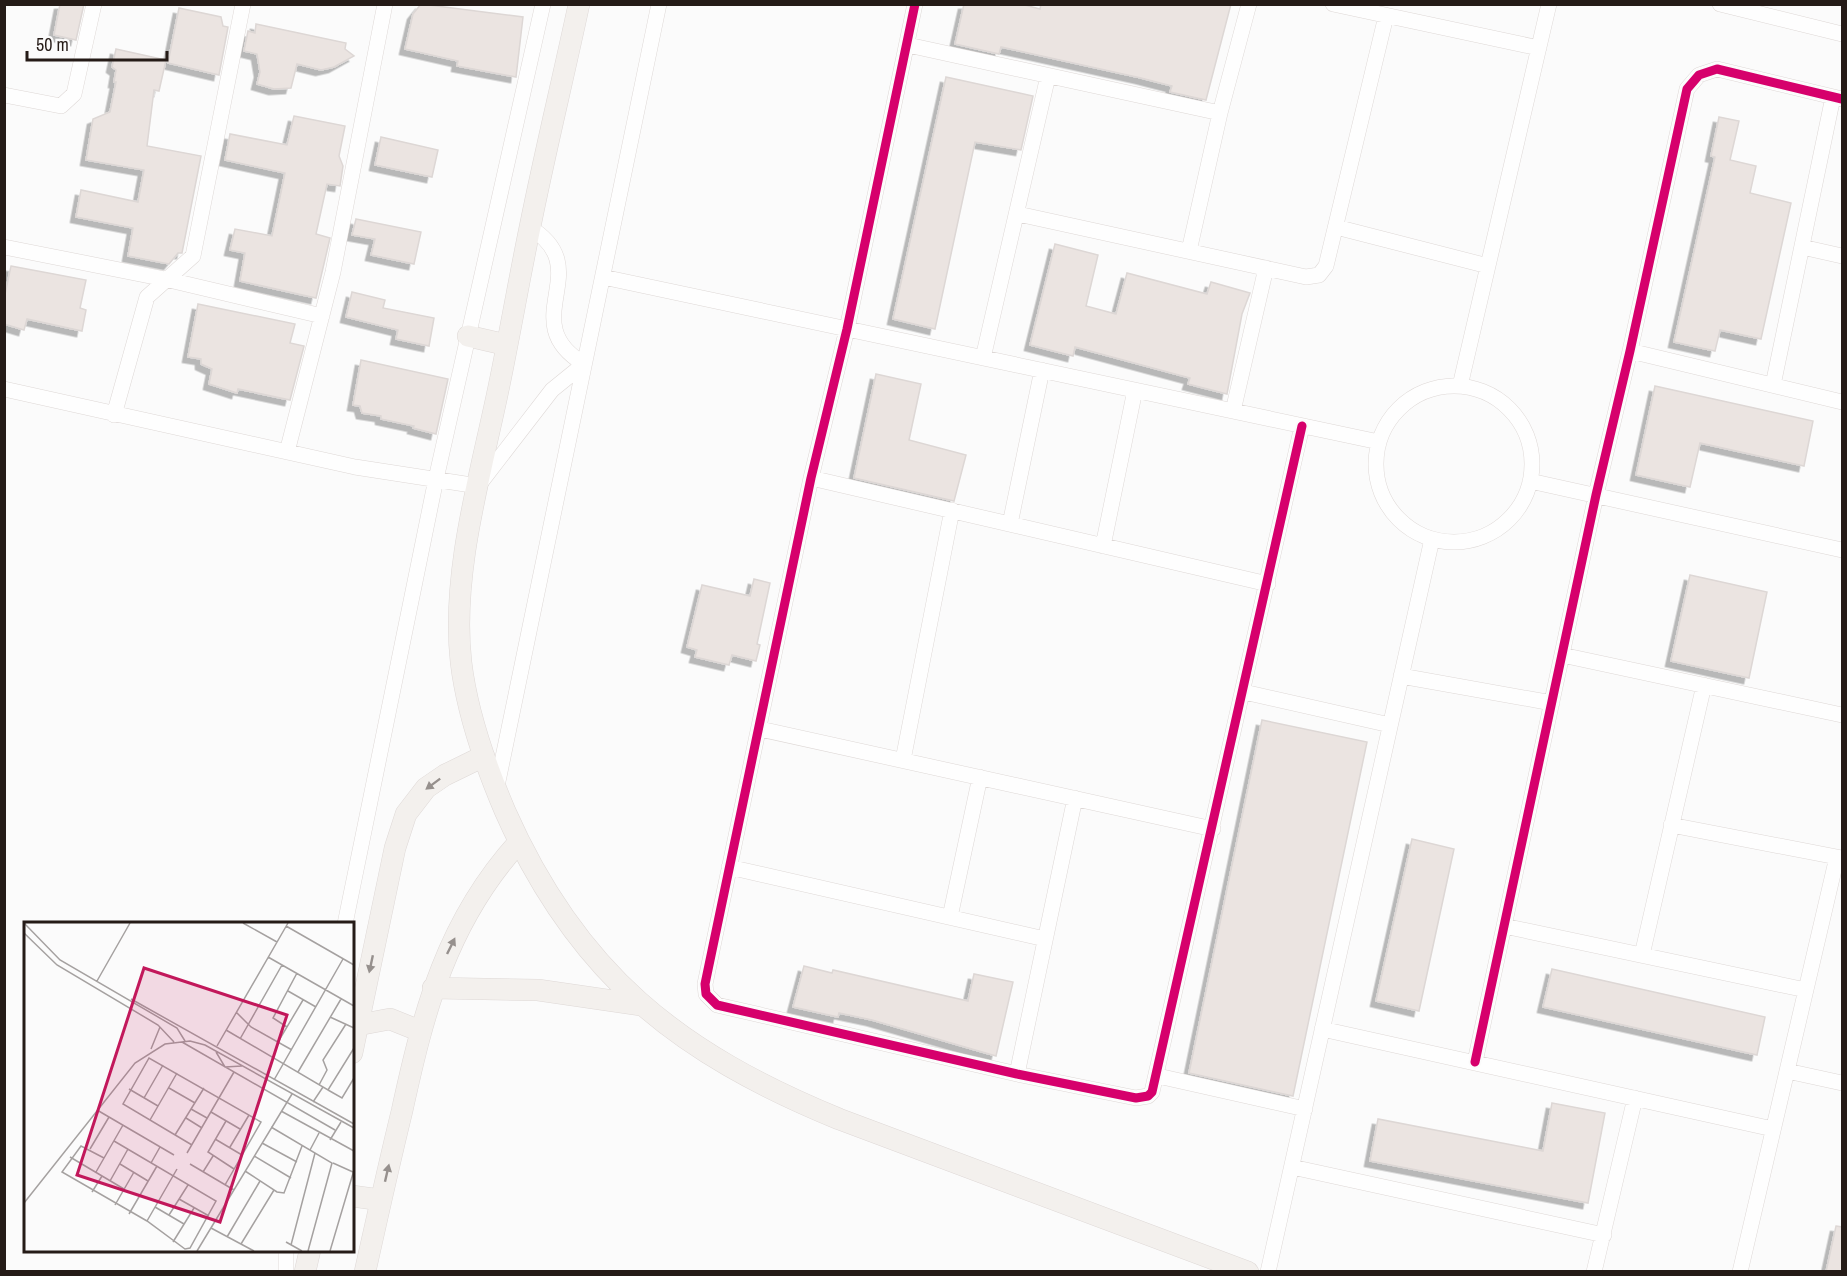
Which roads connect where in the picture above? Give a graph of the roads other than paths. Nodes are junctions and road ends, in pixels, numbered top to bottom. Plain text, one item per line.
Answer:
1 (94, 4) edge
2 (243, 4) edge
3 (385, 4) edge
4 (543, 4) edge
5 (579, 4) edge
6 (659, 4) edge
7 (915, 4) edge
8 (1249, 4) edge
9 (1333, 4) edge
10 (1549, 4) edge
11 (1720, 4) edge
12 (1386, 16) junction
13 (1842, 34) edge
14 (908, 45) junction
15 (1539, 48) junction
16 (1048, 76) junction
17 (4, 95) edge
18 (1838, 98) edge
19 (1220, 113) junction
20 (1018, 214) junction
21 (1336, 227) junction
22 (529, 228) junction
23 (4, 247) edge
24 (1802, 247) junction
25 (1189, 251) junction
26 (1842, 256) edge
27 (1488, 266) junction
28 (1266, 268) junction
29 (603, 277) junction
30 (165, 279) junction
31 (322, 316) junction
32 (847, 329) junction
33 (468, 336) junction
34 (507, 345) junction
35 (1630, 351) junction
36 (983, 358) junction
37 (584, 364) junction
38 (1042, 370) junction
39 (1773, 385) junction
40 (1460, 386) junction
41 (4, 389) edge
42 (1135, 390) junction
43 (1842, 402) edge
44 (1233, 411) junction
45 (114, 415) junction
46 (1302, 426) junction
47 (1378, 442) junction
48 (287, 452) junction
49 (811, 478) junction
50 (436, 479) junction
51 (1530, 481) junction
52 (478, 486) junction
53 (1596, 495) junction
54 (952, 510) junction
55 (1010, 524) junction
56 (1432, 539) junction
57 (1103, 546) junction
58 (1842, 550) edge
59 (1268, 584) junction
60 (1562, 655) junction
61 (1401, 676) junction
62 (1704, 685) junction
63 (1244, 692) junction
64 (1552, 704) junction
65 (1842, 715) edge
66 (1390, 725) junction
67 (760, 729) junction
68 (484, 756) junction
69 (903, 760) junction
70 (980, 777) junction
71 (496, 790) junction
72 (1075, 798) junction
73 (1671, 825) junction
74 (1213, 829) junction
75 (519, 842) junction
76 (1840, 858) edge
77 (729, 867) junction
78 (950, 917) junction
79 (345, 922) edge
80 (1504, 926) junction
81 (1045, 939) junction
82 (1642, 955) junction
83 (433, 988) junction
84 (1806, 990) junction
85 (641, 1005) junction
86 (358, 1025) junction
87 (1322, 1029) junction
88 (420, 1031) junction
89 (354, 1044) edge
90 (1475, 1062) junction
91 (1787, 1071) junction
92 (1017, 1074) junction
93 (1158, 1076) junction
94 (1842, 1083) edge
95 (1635, 1098) junction
96 (1305, 1108) junction
97 (1773, 1129) junction
98 (1292, 1167) junction
99 (354, 1196) edge
100 (381, 1200) junction
101 (1604, 1235) junction
102 (286, 1252) edge
103 (310, 1252) edge
104 (286, 1272) edge
105 (305, 1272) edge
106 (365, 1272) edge
107 (1248, 1272) edge
108 (1268, 1272) edge
109 (1594, 1272) edge
110 (1740, 1272) edge

1 - 17 street
2 - 30 street
3 - 31 street
4 - 33 street
5 - 22 main road
6 - 29 street
7 - 14 street
8 - 19 street
9 - 12 street
10 - 15 street
11 - 13 street
12 - 15 street
12 - 21 street
14 - 16 street
14 - 32 street
15 - 27 street
16 - 19 street
16 - 20 street
18 - 24 street
18 - 35 street
19 - 25 street
20 - 25 street
20 - 36 street
21 - 27 street
21 - 28 street
22 - 34 main road
22 - 37 street
23 - 30 street
24 - 26 street
24 - 39 street
25 - 28 street
27 - 40 street
28 - 44 street
29 - 32 street
29 - 37 street
30 - 31 street
30 - 45 street
31 - 48 street
32 - 36 street
32 - 49 street
33 - 34 main road
33 - 50 street
34 - 52 main road
35 - 39 street
35 - 53 street
36 - 38 street
37 - 52 street
37 - 71 street
38 - 42 street
38 - 55 street
39 - 43 street
40 - 47 street
40 - 51 street
41 - 45 street
42 - 44 street
42 - 57 street
44 - 46 street
45 - 48 street
46 - 47 street
46 - 59 street
47 - 56 street
48 - 50 street
49 - 54 street
49 - 67 street
50 - 52 street
50 - 79 street
51 - 53 street
51 - 56 street
52 - 68 main road
53 - 58 street
53 - 60 street
54 - 55 street
54 - 69 street
55 - 57 street
56 - 61 street
57 - 59 street
59 - 63 street
60 - 62 street
60 - 64 street
61 - 64 street
61 - 66 street
62 - 65 street
62 - 73 street
63 - 66 street
63 - 74 street
64 - 80 street
66 - 87 street
67 - 69 street
67 - 77 street
68 - 71 main road
68 -> 86 main road
69 - 70 street
70 - 72 street
70 - 78 street
71 - 75 main road
72 - 74 street
72 - 81 street
73 - 76 street
73 - 82 street
74 - 93 street
83 -> 75 main road
75 - 85 main road
76 - 84 street
77 - 78 street
77 - 92 street
78 - 81 street
80 - 82 street
80 - 90 street
81 - 92 street
82 - 84 street
83 - 85 main road
83 - 88 main road
84 - 91 street
85 - 107 main road
86 - 88 main road
86 - 89 main road
87 - 90 street
87 - 96 street
100 -> 88 main road
90 - 95 street
91 - 94 street
91 - 97 street
92 - 93 street
93 - 96 street
95 - 97 street
95 - 101 street
96 - 98 street
97 - 110 street
98 - 101 street
98 - 108 street
99 - 100 main road
100 - 106 main road
101 - 109 street
102 - 104 street
103 - 105 main road

